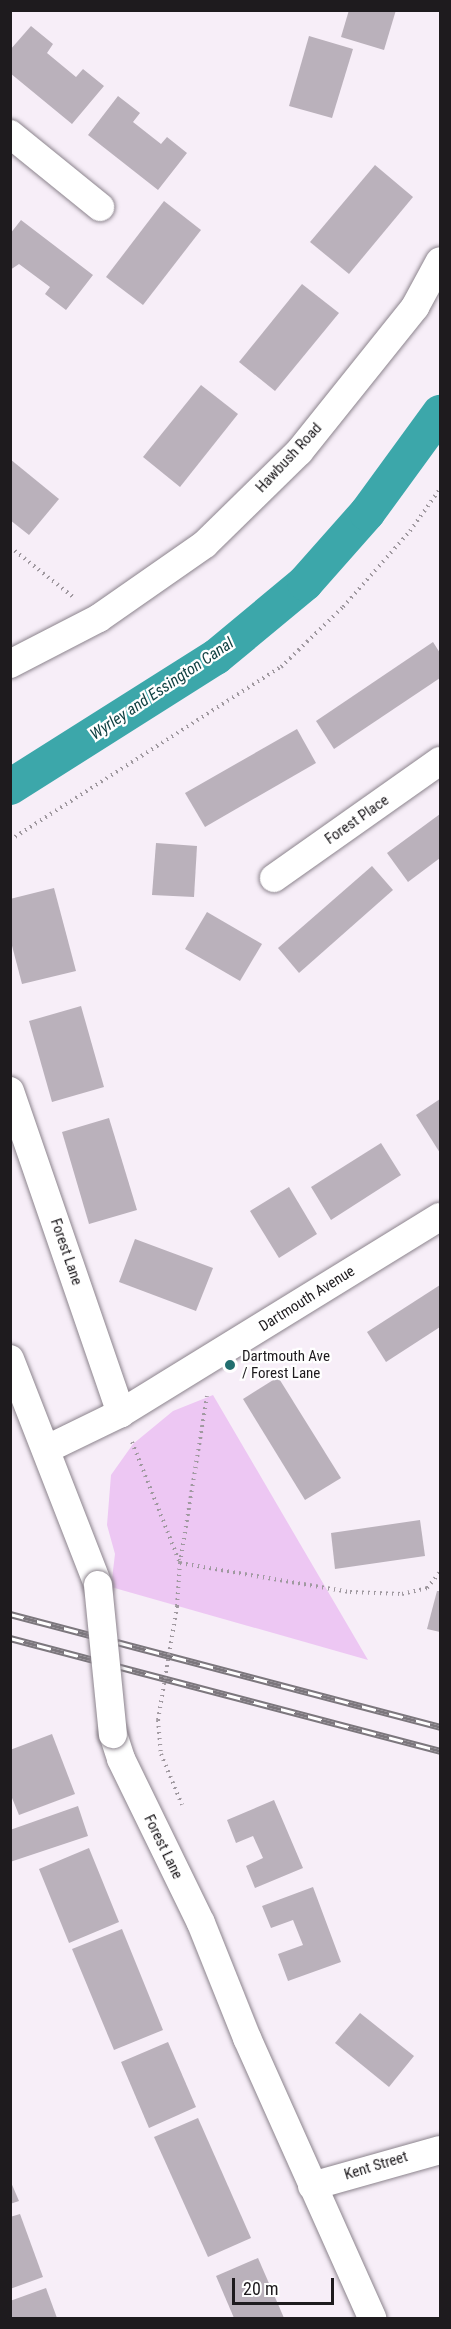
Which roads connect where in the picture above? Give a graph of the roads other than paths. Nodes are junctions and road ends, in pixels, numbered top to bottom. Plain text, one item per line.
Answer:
1 (10, 134) edge
2 (100, 207) dead end
3 (441, 261) edge
4 (10, 664) edge
5 (441, 761) edge
6 (274, 878) dead end
7 (10, 1091) edge
8 (441, 1217) edge
9 (10, 1359) edge
10 (121, 1413) junction
11 (47, 1449) junction
12 (441, 2150) edge
13 (312, 2186) junction
14 (372, 2319) edge

1 - 2 street
3 - 4 street, Hawbush Road
5 - 6 street, Forest Place
7 - 10 street, Forest Lane
8 - 10 street, Dartmouth Avenue
9 - 11 street, Forest Lane
10 - 11 street, Dartmouth Avenue
11 - 13 street, Forest Lane, bridge
12 - 13 street, Kent Street
13 - 14 street, Forest Lane

